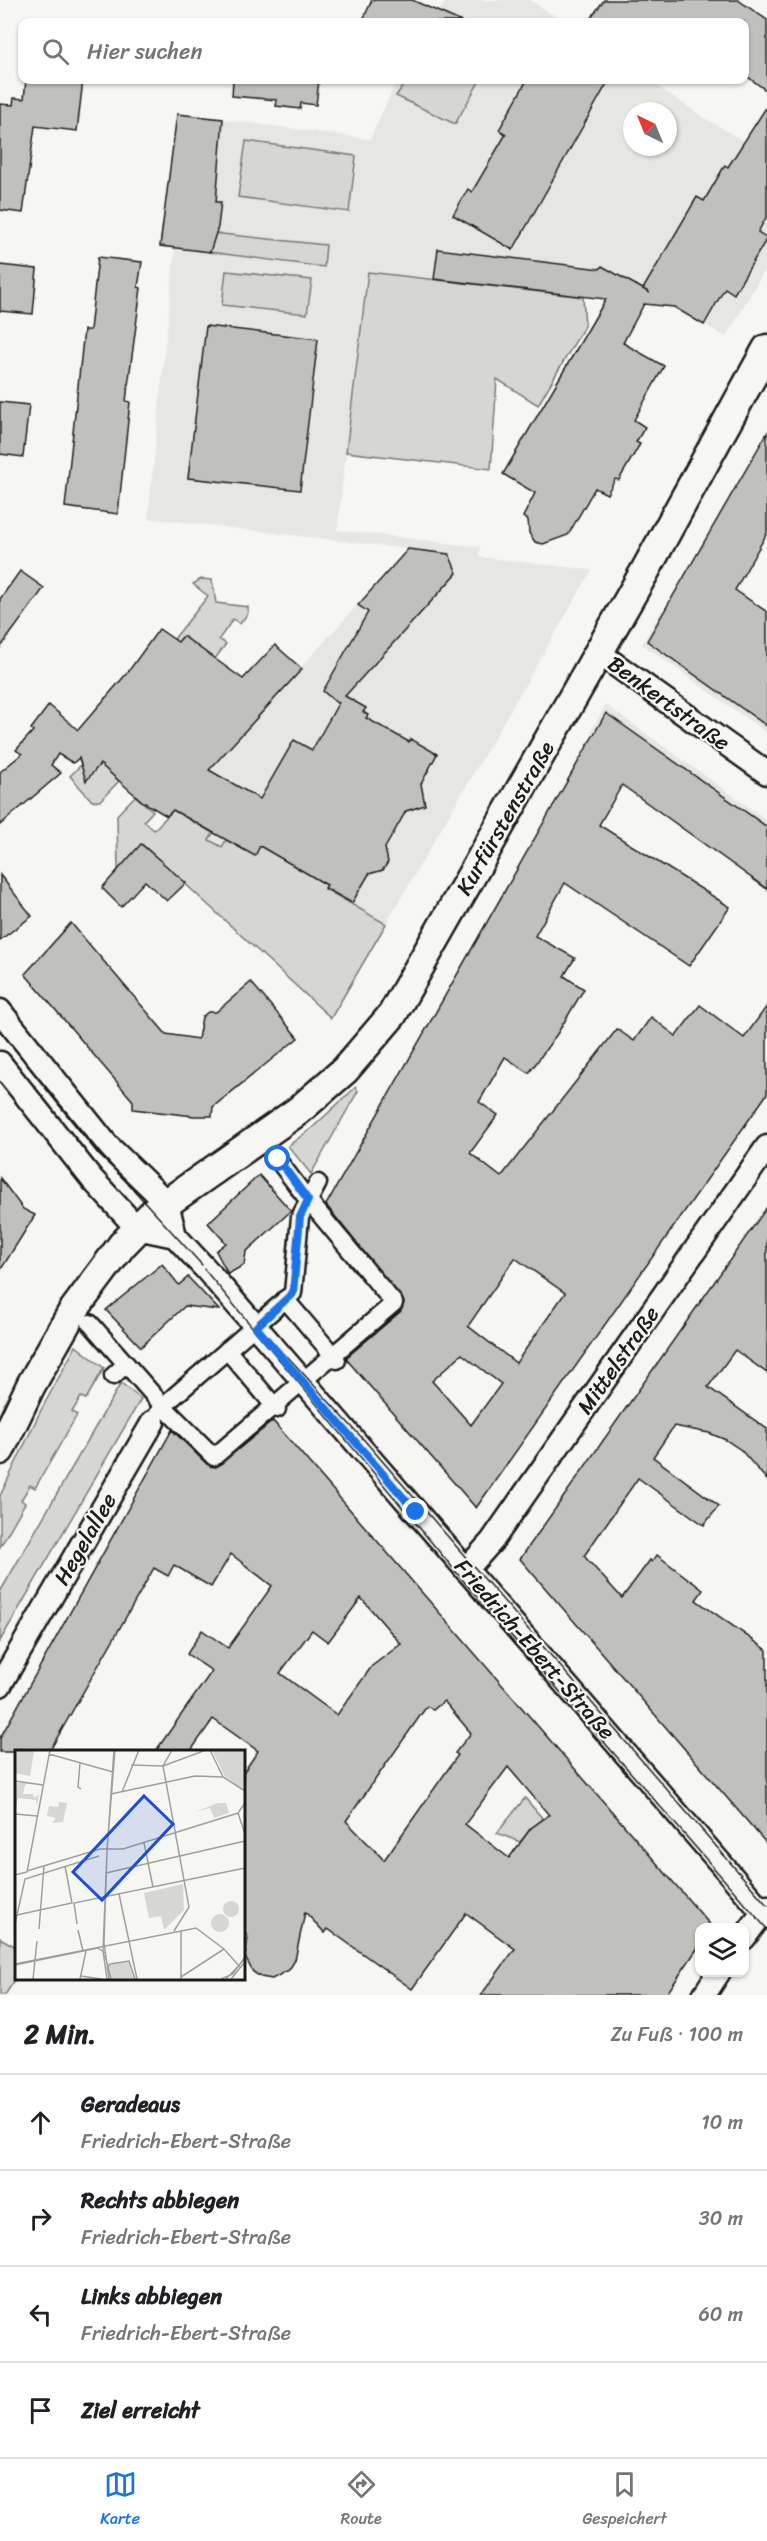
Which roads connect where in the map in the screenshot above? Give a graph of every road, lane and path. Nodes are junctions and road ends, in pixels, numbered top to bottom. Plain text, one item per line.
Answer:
1 (767, 349) edge
2 (599, 653) junction
3 (767, 773) edge
4 (0, 1011) edge
5 (0, 1063) edge
6 (767, 1147) edge
7 (274, 1155) dead end
8 (318, 1183) dead end
9 (308, 1200) junction
10 (153, 1214) junction
11 (175, 1236) junction
12 (285, 1299) junction
13 (90, 1323) dead end
14 (256, 1327) junction
15 (227, 1350) junction
16 (335, 1358) junction
17 (126, 1364) junction
18 (113, 1376) dead end
19 (303, 1380) junction
20 (275, 1407) junction
21 (164, 1417) junction
22 (0, 1450) edge
23 (466, 1570) junction
24 (0, 1685) edge
25 (766, 1912) edge
26 (749, 1932) edge
27 (717, 1977) edge
28 (704, 1995) edge

1 - 2 street, Kurfürstenstraße
2 - 3 street, Benkertstraße
2 - 10 street, Kurfürstenstraße
4 - 10 street
5 - 10 street, Friedrich-Ebert-Straße
6 - 23 street, Mittelstraße
7 - 9 street
8 - 9 street
9 - 12 street
9 - 16 street
10 - 11 street, Friedrich-Ebert-Straße
10 - 11 street
10 - 22 street
11 - 14 street, Friedrich-Ebert-Straße
12 - 14 street
12 - 16 street
13 - 17 street
14 - 15 street
14 - 19 street, Friedrich-Ebert-Straße
15 - 20 street
15 - 21 street
16 - 19 street
17 - 18 street
17 - 21 street
19 - 20 street
19 - 23 street, Friedrich-Ebert-Straße
20 - 21 street
21 - 24 street, Hegelallee
23 - 25 street, Friedrich-Ebert-Straße
25 - 26 street
27 - 28 street

